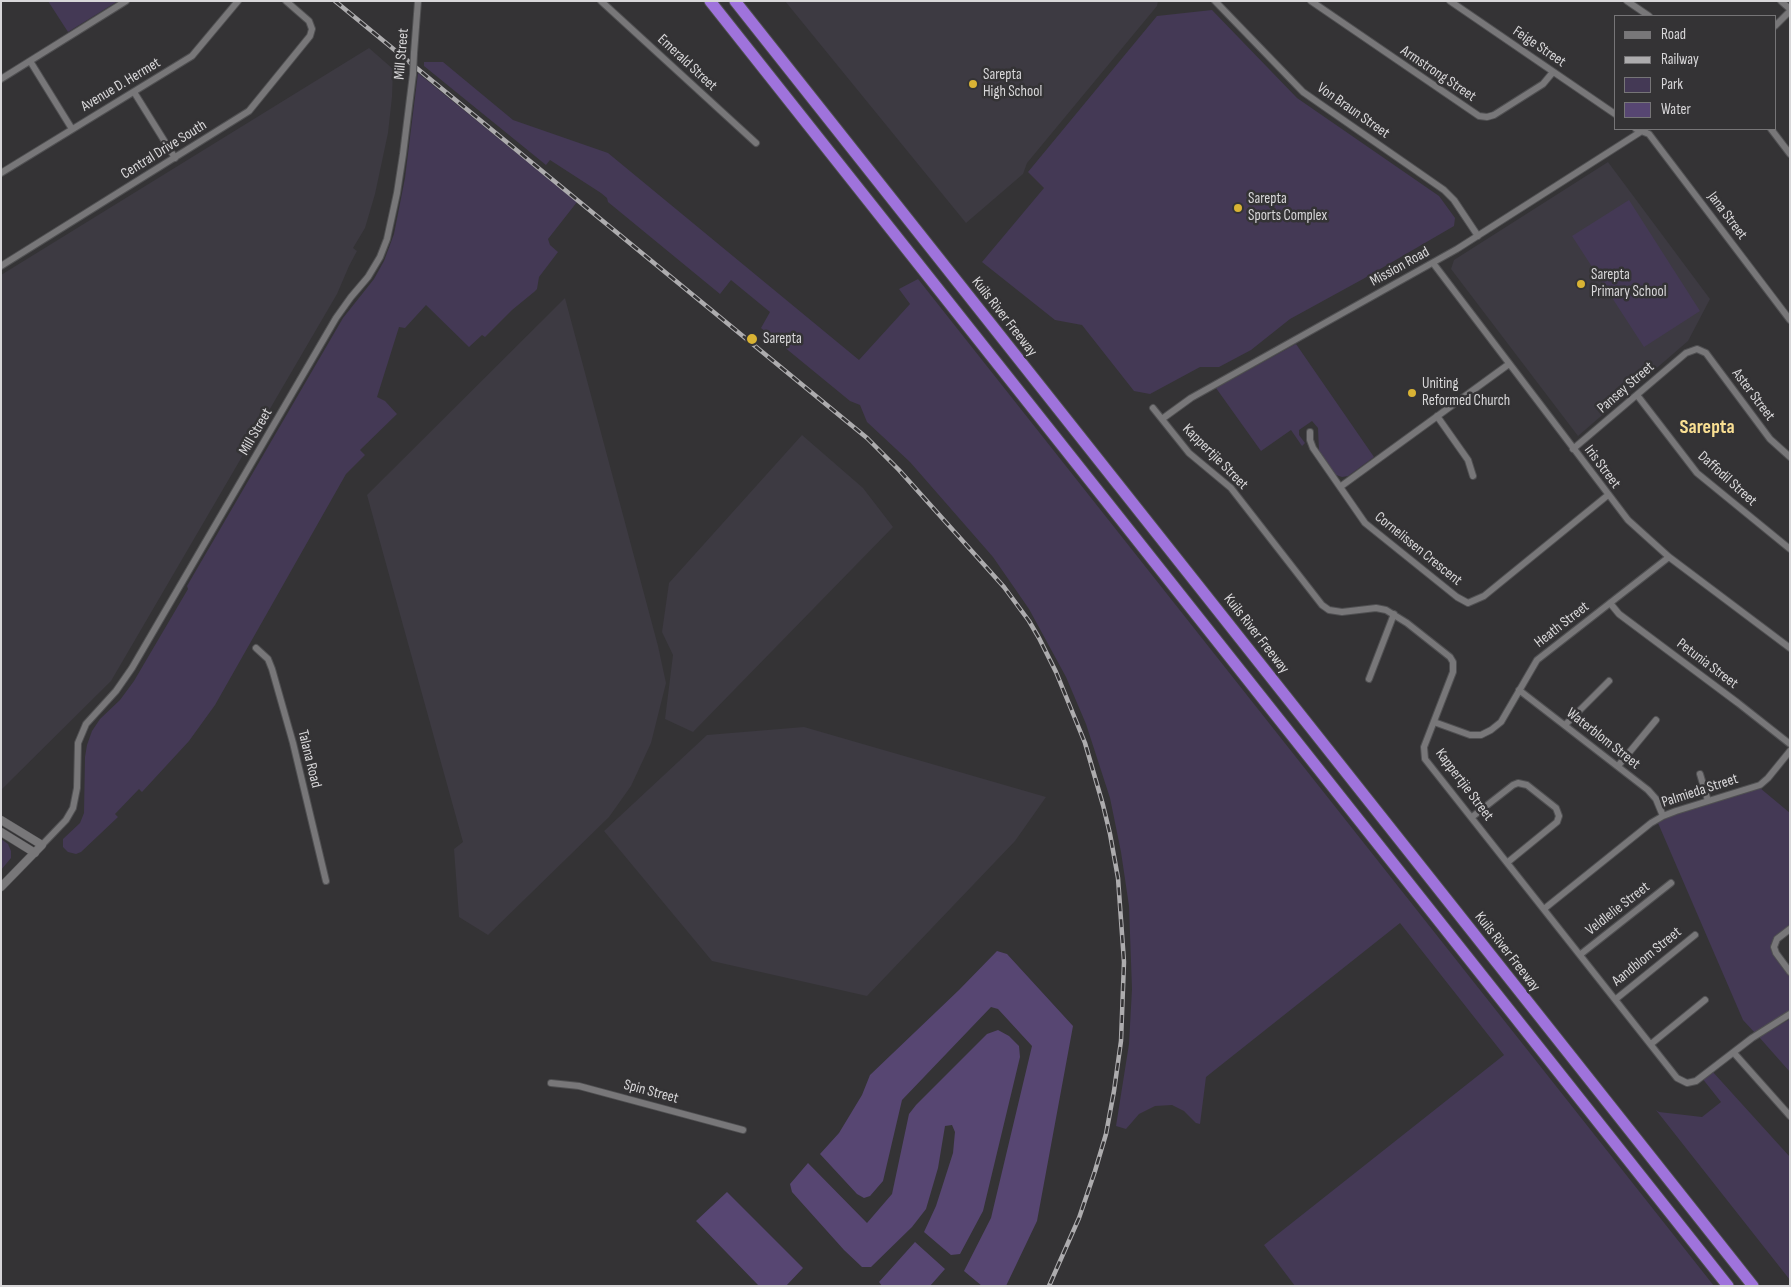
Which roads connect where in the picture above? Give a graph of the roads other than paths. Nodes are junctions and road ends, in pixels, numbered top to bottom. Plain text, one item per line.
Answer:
1 (126, 1) edge
2 (238, 1) edge
3 (286, 1) edge
4 (418, 1) edge
5 (601, 1) edge
6 (710, 1) edge
7 (735, 1) edge
8 (1215, 1) edge
9 (1311, 1) edge
10 (1450, 1) edge
11 (1627, 1) edge
12 (1781, 1) edge
13 (1790, 10) edge
14 (1648, 15) edge
15 (1776, 25) edge
16 (30, 61) junction
17 (1553, 72) junction
18 (1, 78) edge
19 (134, 92) junction
20 (1614, 113) edge
21 (72, 129) junction
22 (1641, 130) edge
23 (1772, 130) edge
24 (756, 143) dead end
25 (1790, 154) edge
26 (175, 158) junction
27 (1, 173) edge
28 (1478, 236) junction
29 (1433, 262) junction
30 (1, 266) edge
31 (1790, 320) edge
32 (1697, 349) joint
33 (1509, 364) junction
34 (1637, 395) junction
35 (1154, 408) dead end
36 (1437, 416) junction
37 (1162, 419) junction
38 (1310, 432) dead end
39 (1573, 449) junction
40 (1790, 457) edge
41 (1473, 476) dead end
42 (1340, 487) junction
43 (1608, 495) junction
44 (1790, 550) edge
45 (1669, 557) junction
46 (1610, 603) junction
47 (1394, 614) junction
48 (1788, 644) edge
49 (256, 648) dead end
50 (1369, 679) dead end
51 (1609, 681) dead end
52 (1519, 690) junction
53 (1656, 720) dead end
54 (1434, 722) junction
55 (1565, 725) junction
56 (1790, 744) edge
57 (1790, 751) edge
58 (1618, 766) junction
59 (1700, 774) dead end
60 (1708, 801) junction
61 (1663, 816) junction
62 (1472, 817) junction
63 (1, 820) edge
64 (1, 832) edge
65 (42, 845) junction
66 (35, 853) junction
67 (1508, 862) junction
68 (326, 881) dead end
69 (1671, 883) dead end
70 (1, 887) edge
71 (1544, 909) junction
72 (1790, 929) edge
73 (1695, 935) dead end
74 (1581, 954) junction
75 (1790, 972) edge
76 (1616, 999) junction
77 (1705, 1000) dead end
78 (1790, 1014) edge
79 (1651, 1044) junction
80 (1734, 1053) junction
81 (551, 1083) dead end
82 (1790, 1116) edge
83 (743, 1130) dead end
84 (1728, 1286) edge
85 (1753, 1286) edge

1 - 16 street
2 - 19 street, Avenue D. Hermet
3 - 26 street, Central Drive South
4 - 65 street, Mill Street, bridge
5 - 24 street, Emerald Street
6 - 84 highway
7 - 85 highway, Kuils River Freeway
8 - 28 street, Von Braun Street
9 - 17 street, Armstrong Street
10 - 17 street, Feige Street
11 - 14 street
12 - 13 street
13 - 15 street
16 - 18 street
16 - 21 street
17 - 20 street, Feige Street
19 - 21 street, Avenue D. Hermet
19 - 26 street
21 - 27 street, Avenue D. Hermet
22 - 28 street, Mission Road
22 - 31 street, Jana Street
23 - 25 street
26 - 30 street, Central Drive South
28 - 29 street, Mission Road
29 - 33 street, Iris Street
29 - 37 street, Mission Road
32 - 34 street, Pansey Street
32 - 40 street, Aster Street
33 - 36 street
33 - 39 street, Iris Street
34 - 39 street, Pansey Street
34 - 44 street, Daffodil Street
35 - 37 street, Kappertjie Street
36 - 41 street
36 - 42 street
37 - 47 street, Kappertjie Street
38 - 42 street
39 - 43 street, Iris Street
42 - 43 street, Cornelissen Crescent
43 - 45 street, Iris Street
45 - 46 street, Heath Street
45 - 48 street, Iris Street
46 - 52 street, Heath Street
46 - 56 street, Petunia Street
47 - 50 street
47 - 54 street, Kappertjie Street
49 - 68 street, Talana Road
51 - 55 street
52 - 54 street, Heath Street
52 - 55 street, Waterblom Street
53 - 58 street
54 - 62 street, Kappertjie Street
55 - 58 street, Waterblom Street
57 - 60 street, Palmieda Street
58 - 61 street, Waterblom Street
59 - 60 street
60 - 61 street, Palmieda Street
61 - 71 street, Palmieda Street
62 - 67 street, Kappertjie Street
62 - 67 street
63 - 65 street
64 - 66 street
65 - 66 street
66 - 70 street
67 - 71 street, Kappertjie Street
69 - 74 street, Veldlelie Street
71 - 74 street, Kappertjie Street
72 - 75 street
73 - 76 street, Aandblom Street
74 - 76 street, Kappertjie Street
76 - 79 street, Kappertjie Street
77 - 79 street
78 - 80 street, Kappertjie Street
79 - 80 street, Kappertjie Street
80 - 82 street
81 - 83 street, Spin Street

